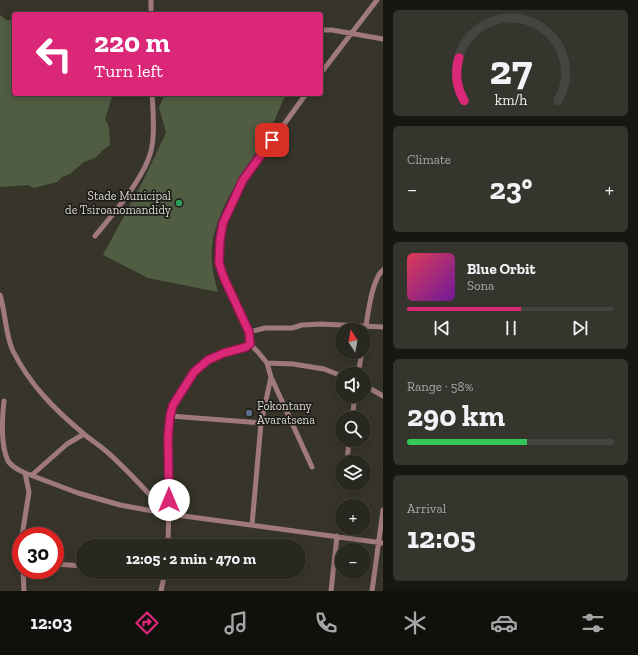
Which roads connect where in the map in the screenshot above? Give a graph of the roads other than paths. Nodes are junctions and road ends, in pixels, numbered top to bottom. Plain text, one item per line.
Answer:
1 (151, 0) edge
2 (377, 0) edge
3 (151, 12) edge
4 (323, 30) edge
5 (350, 34) junction
6 (383, 39) edge
7 (323, 70) edge
8 (152, 96) edge
9 (305, 96) edge
10 (95, 236) dead end
11 (383, 270) edge
12 (0, 295) edge
13 (367, 323) edge
14 (335, 325) edge
15 (371, 326) edge
16 (383, 327) edge
17 (249, 332) junction
18 (250, 344) junction
19 (267, 363) junction
20 (335, 373) edge
21 (271, 377) junction
22 (371, 389) edge
23 (383, 396) edge
24 (4, 401) dead end
25 (170, 416) junction
26 (261, 424) junction
27 (84, 434) junction
28 (1, 446) edge
29 (312, 467) dead end
30 (25, 473) junction
31 (32, 475) junction
32 (383, 510) edge
33 (169, 514) junction
34 (252, 526) junction
35 (23, 527) edge
36 (337, 536) junction
37 (168, 539) edge
38 (380, 542) edge
39 (64, 565) edge
40 (76, 566) edge
41 (24, 579) edge
42 (164, 579) edge
43 (24, 591) edge
44 (161, 591) edge
45 (331, 591) edge
46 (372, 591) edge

1 - 3 street
2 - 5 street
4 - 5 street
5 - 6 street
5 - 7 street
8 - 10 street
9 - 17 street
11 - 13 street
12 - 27 street
14 - 17 street
15 - 16 street
17 - 18 street
18 - 19 street
18 - 25 street
19 - 20 street
19 - 21 street
21 - 26 street
21 - 29 street
22 - 23 street
24 - 28 street
25 - 26 street
25 - 33 street
26 - 34 street
27 - 31 street
27 - 33 street
28 - 30 street
30 - 31 street
30 - 35 street
31 - 33 street
32 - 38 street
33 - 34 street
33 - 37 street
34 - 36 street
36 - 38 street
36 - 45 street
38 - 46 street
39 - 40 street
41 - 43 street
42 - 44 street

